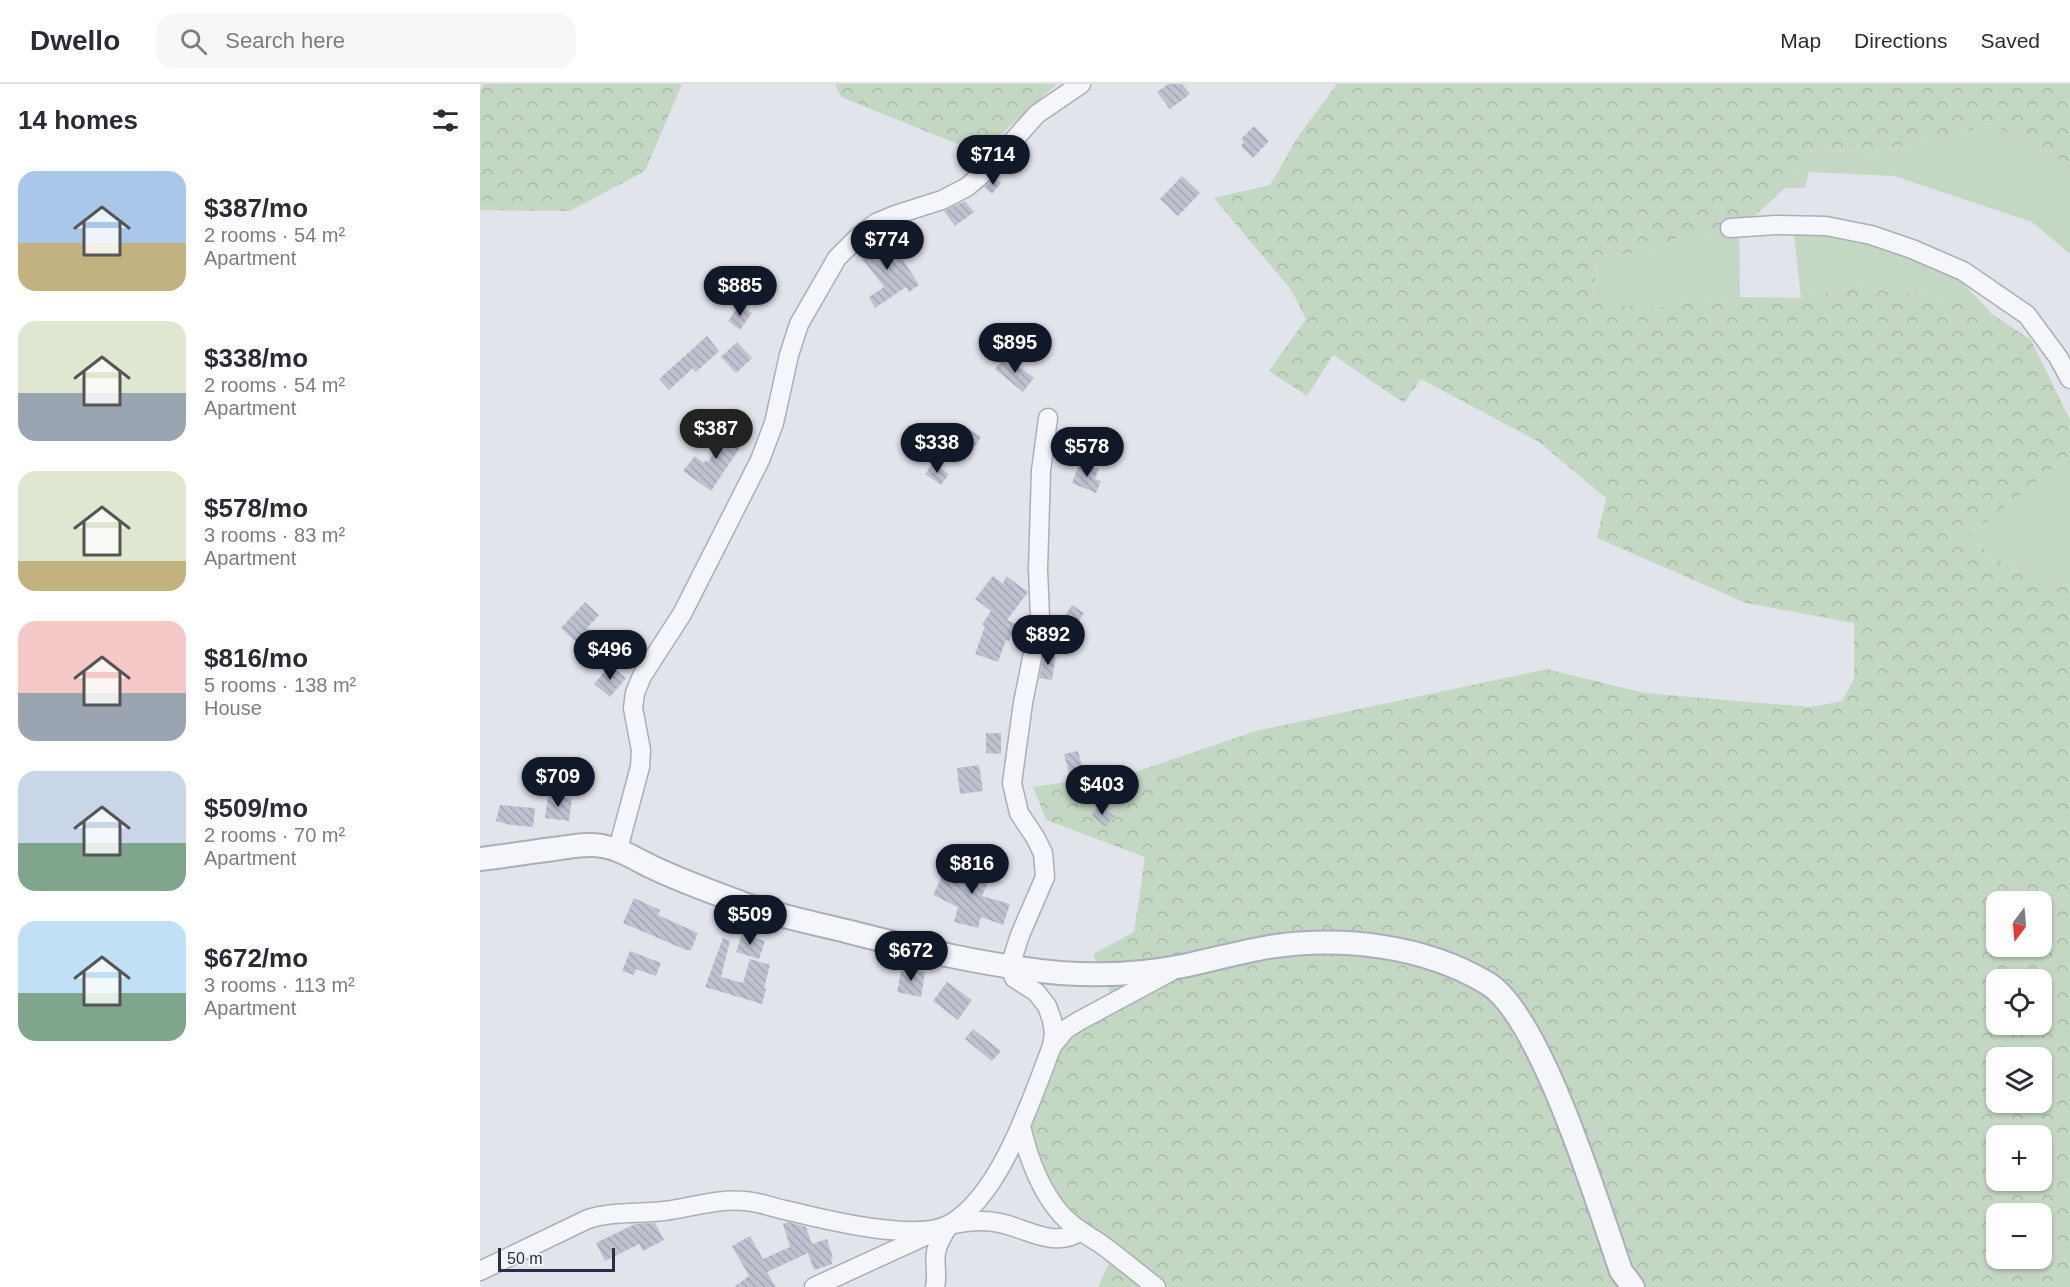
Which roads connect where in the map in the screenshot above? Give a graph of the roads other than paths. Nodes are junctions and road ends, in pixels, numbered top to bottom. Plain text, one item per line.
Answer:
1 (1081, 84) edge
2 (1730, 228) dead end
3 (2070, 379) edge
4 (1048, 418) dead end
5 (618, 849) junction
6 (480, 859) edge
7 (1010, 966) junction
8 (1179, 967) junction
9 (1052, 1046) junction
10 (1021, 1126) junction
11 (949, 1224) junction
12 (1081, 1231) junction
13 (480, 1271) edge
14 (814, 1287) edge
15 (935, 1287) edge
16 (1156, 1287) edge
17 (1633, 1287) edge

1 - 5 street
2 - 3 street
4 - 7 street
5 - 6 street
5 - 7 street
7 - 8 street
7 - 9 street
8 - 9 street
8 - 17 street
9 - 10 street
10 - 11 street
10 - 12 street
11 - 12 street
11 - 13 street
11 - 14 street
11 - 15 street
12 - 16 street

